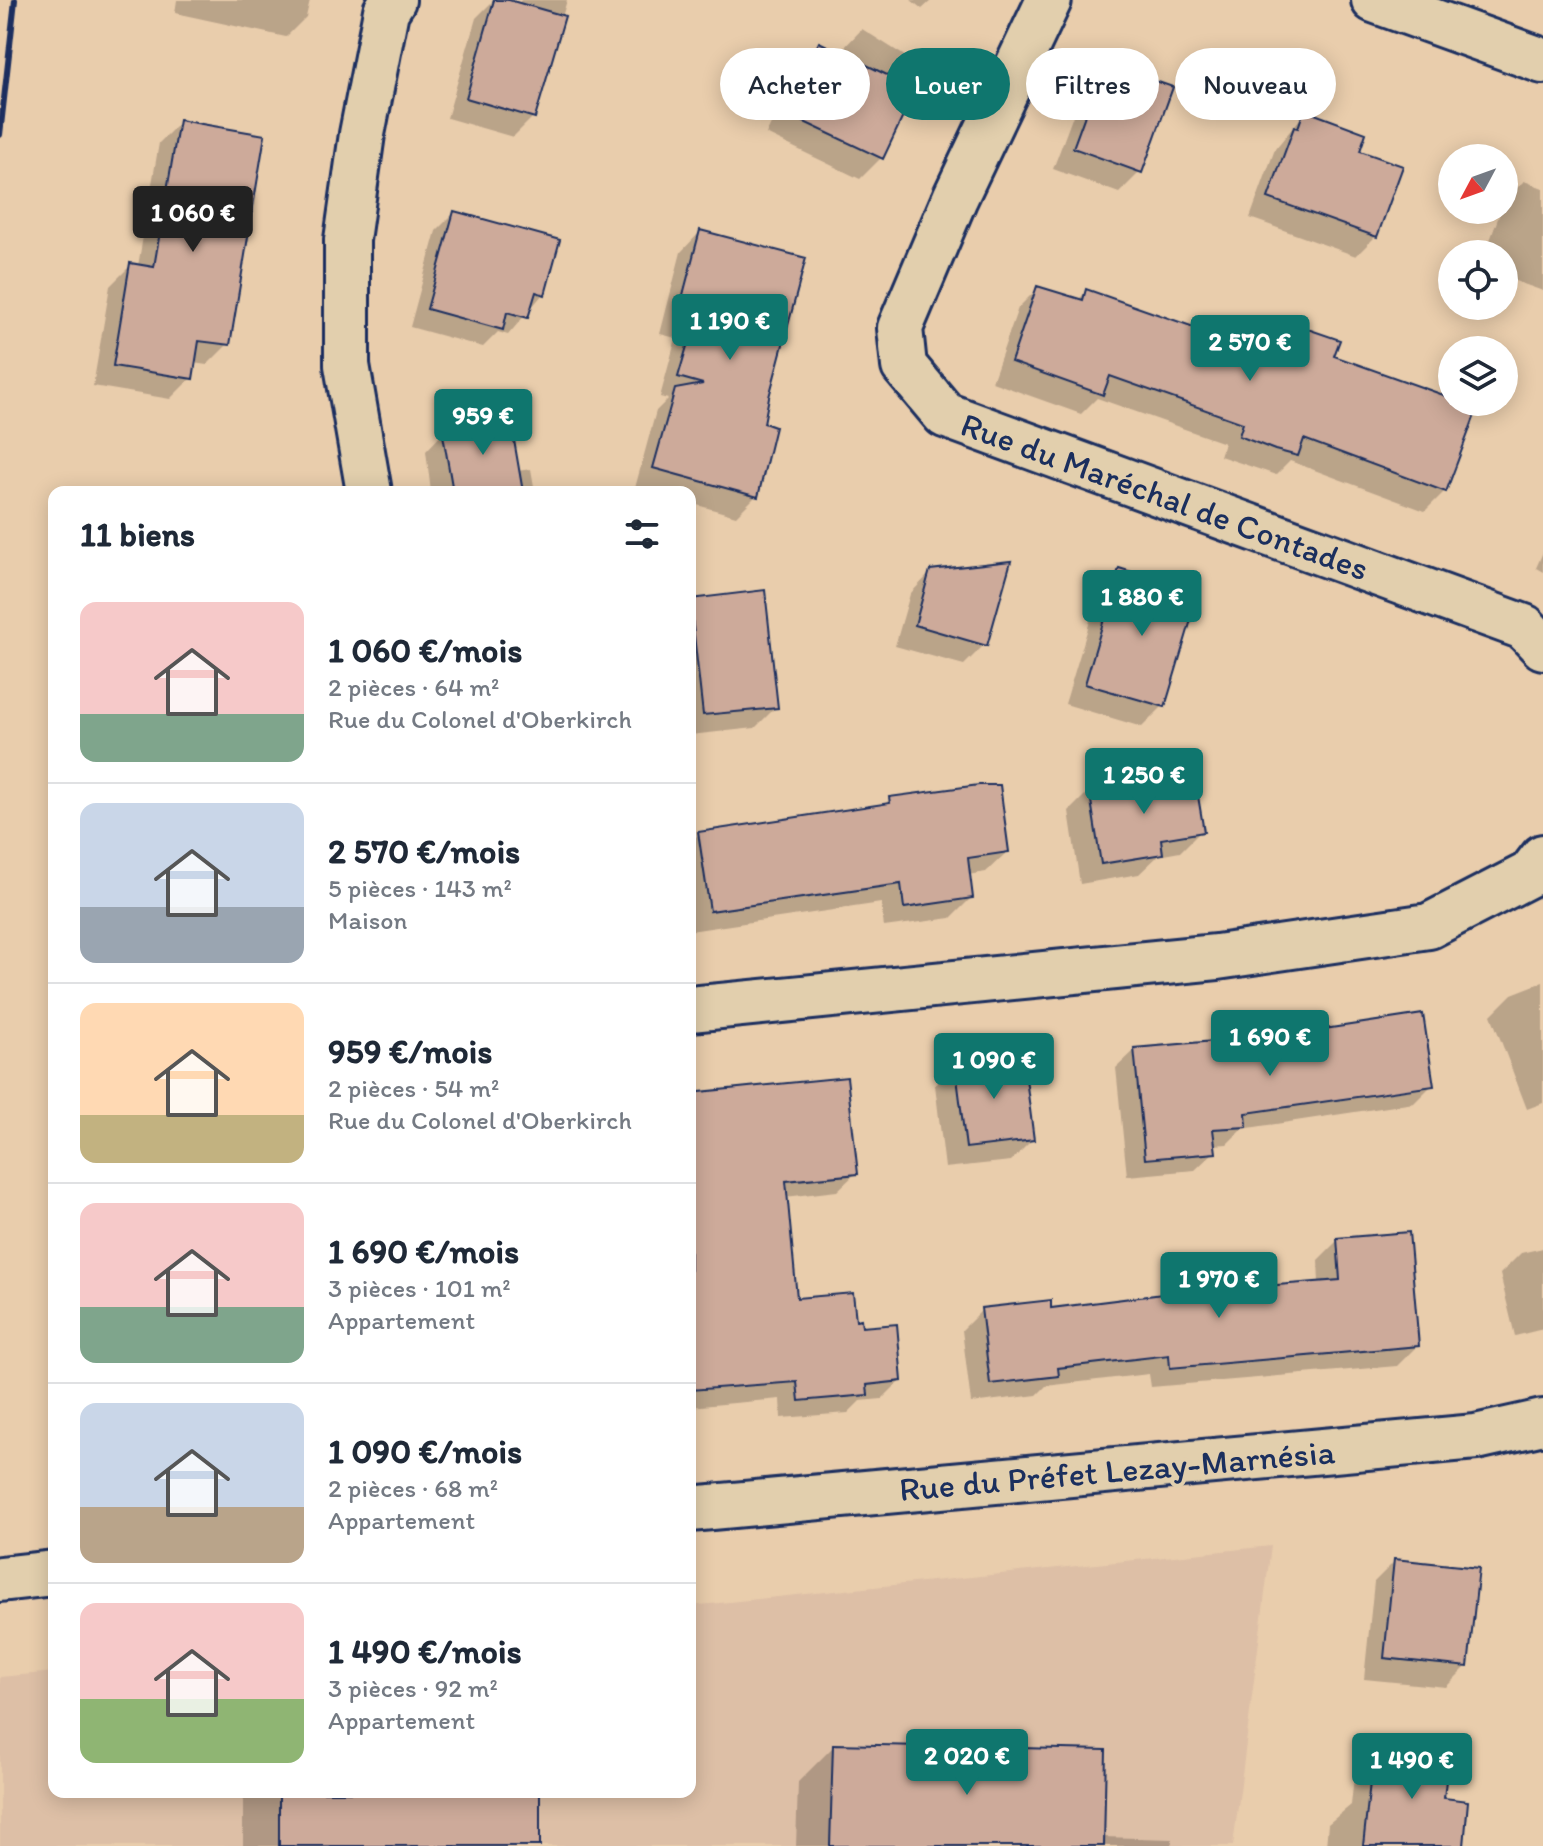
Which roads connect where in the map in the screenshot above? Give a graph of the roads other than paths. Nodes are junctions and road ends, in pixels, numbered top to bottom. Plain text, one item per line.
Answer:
1 (393, 0) edge
2 (1049, 0) edge
3 (1374, 0) edge
4 (1543, 61) edge
5 (368, 486) edge
6 (1543, 647) edge
7 (1543, 857) edge
8 (696, 1008) edge
9 (1543, 1422) edge
10 (696, 1508) edge
11 (48, 1574) edge
12 (0, 1579) edge

1 - 5 street
2 - 6 street, Rue du Maréchal de Contades
3 - 4 street
7 - 8 street
9 - 10 street, Rue du Préfet Lezay-Marnésia
11 - 12 street

